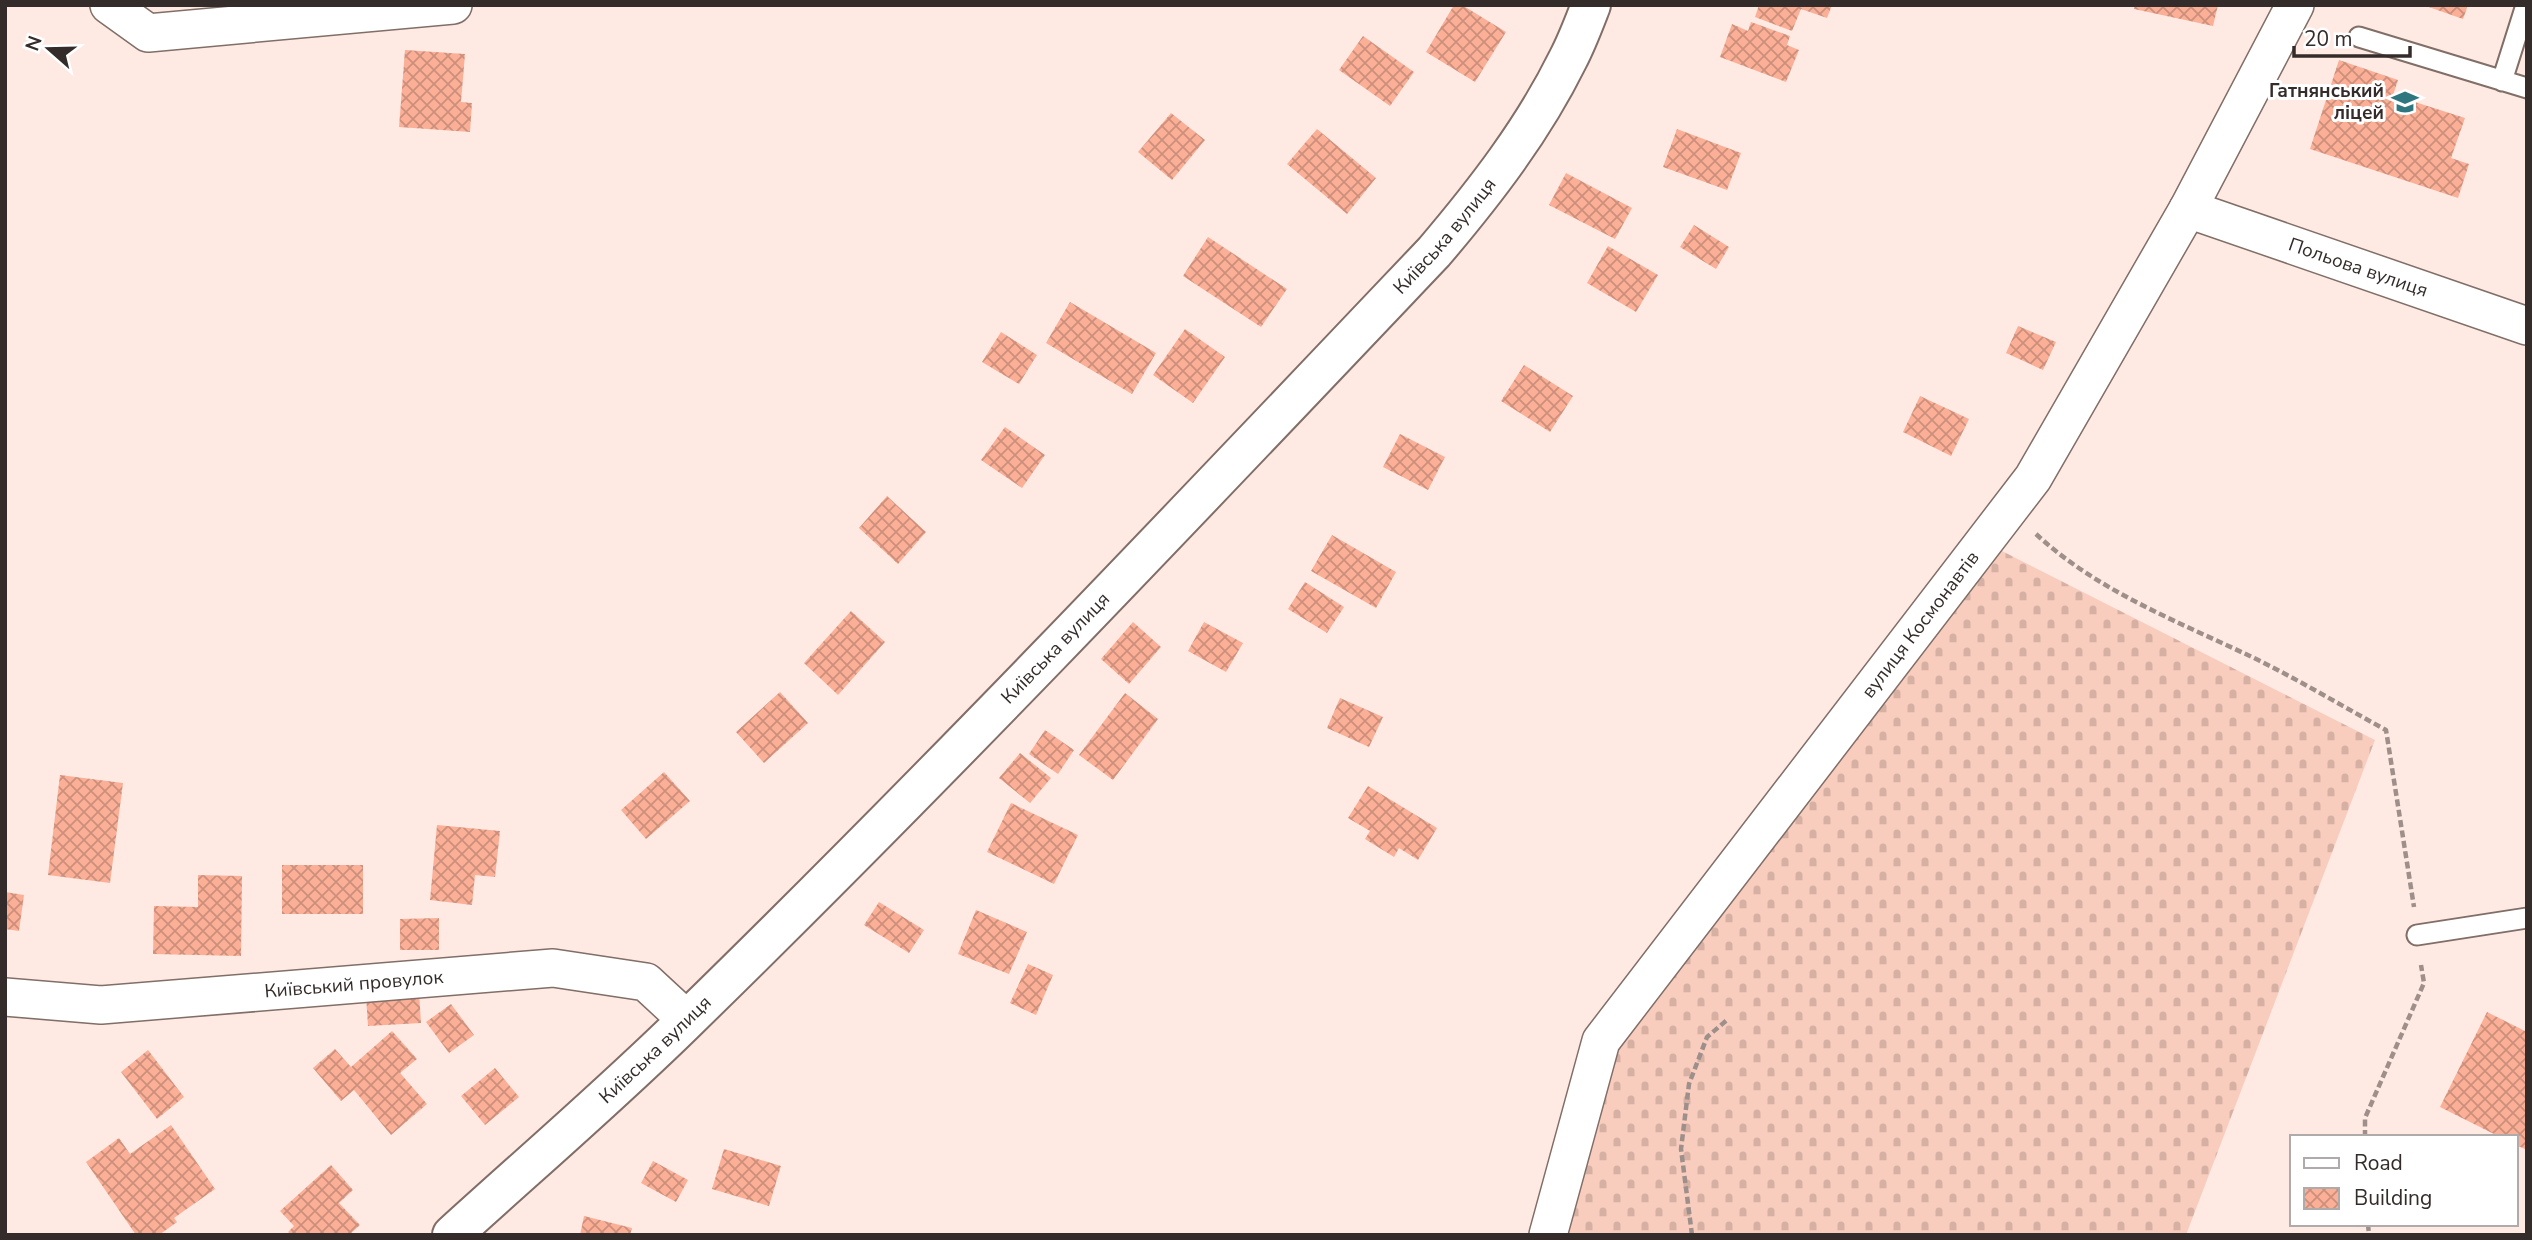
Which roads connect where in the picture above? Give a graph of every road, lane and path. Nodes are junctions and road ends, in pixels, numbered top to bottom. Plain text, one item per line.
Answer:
1 (109, 5) edge
2 (453, 5) edge
3 (1591, 5) edge
4 (2295, 5) edge
5 (2526, 5) edge
6 (2359, 37) dead end
7 (2502, 81) junction
8 (2527, 89) edge
9 (2188, 209) junction
10 (2527, 326) edge
11 (2009, 509) junction
12 (2527, 918) edge
13 (2417, 935) junction
14 (5, 997) edge
15 (687, 1020) junction
16 (1727, 1020) dead end
17 (2365, 1135) edge
18 (452, 1235) edge
19 (1548, 1235) edge
20 (1692, 1235) edge

1 - 2 street
3 - 15 street, Київська вулиця
4 - 9 street, вулиця Космонавтів
5 - 7 lane
6 - 7 lane
7 - 8 lane
9 - 10 street, Польова вулиця
9 - 11 street, вулиця Космонавтів
11 - 13 path
11 - 19 street, вулиця Космонавтів
12 - 13 lane
13 - 17 path
14 - 15 street, Київський провулок
15 - 18 street, Київська вулиця
16 - 20 path

